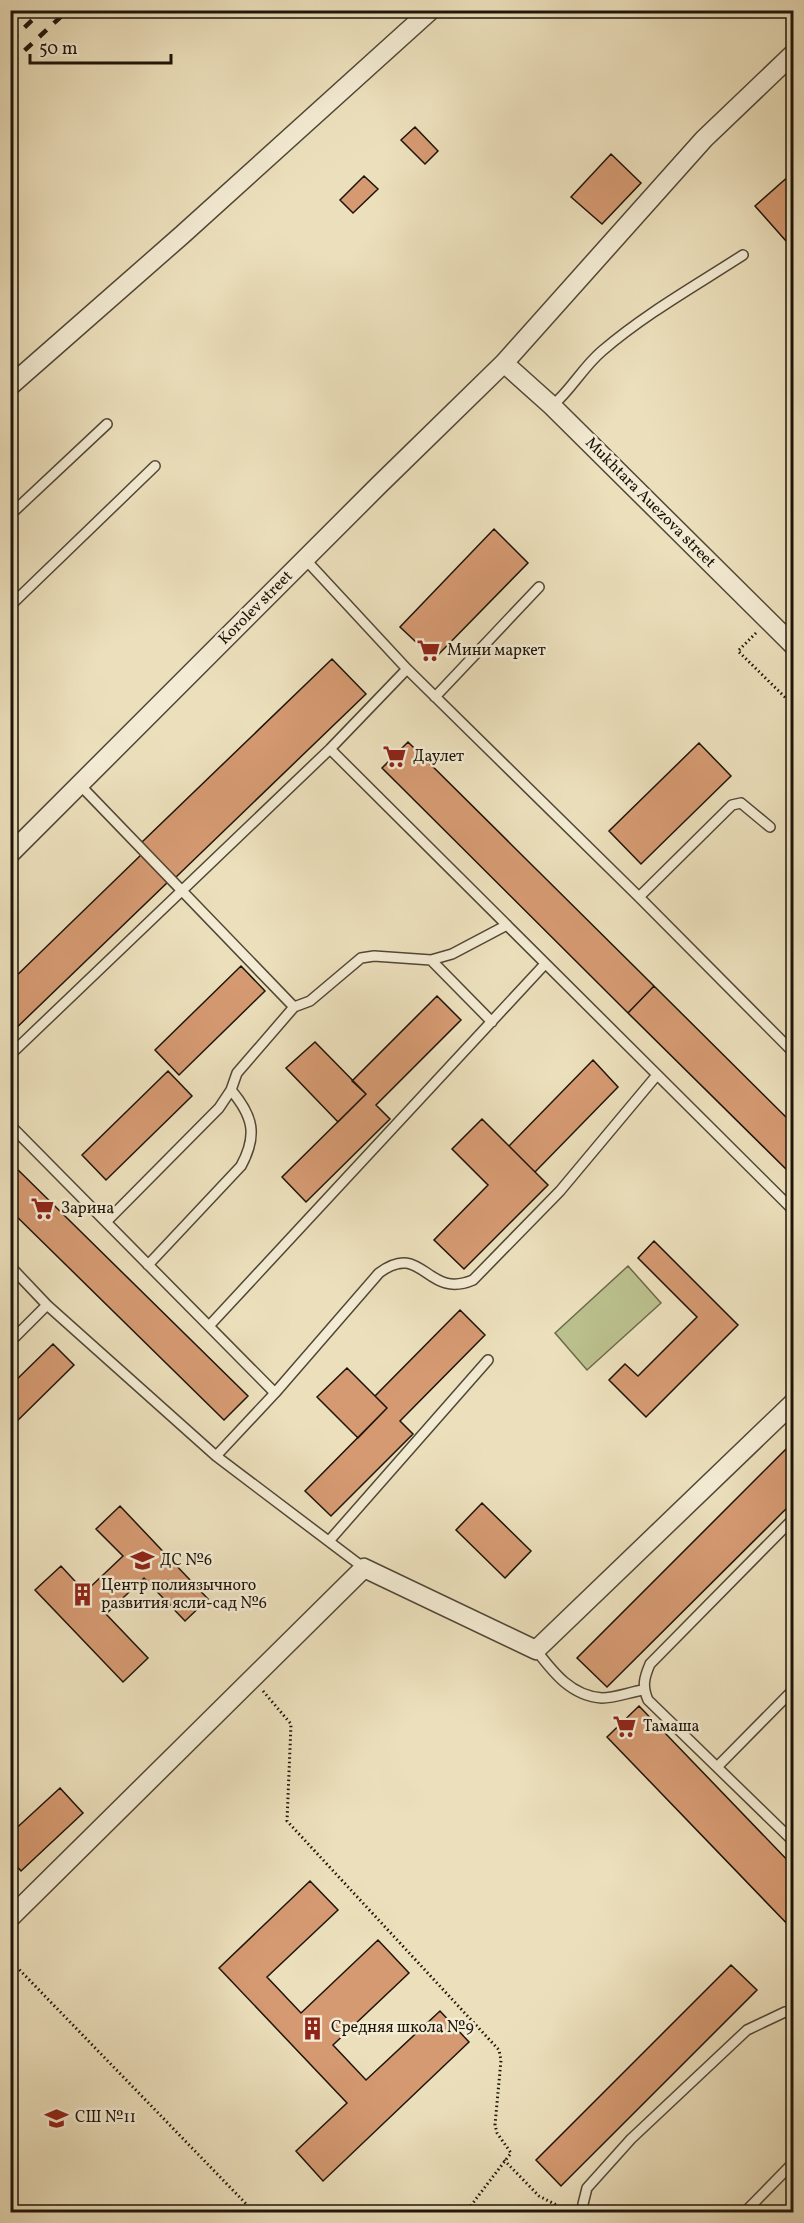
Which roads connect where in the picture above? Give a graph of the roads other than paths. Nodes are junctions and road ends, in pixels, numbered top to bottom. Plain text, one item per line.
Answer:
1 (431, 10) edge
2 (794, 52) edge
3 (743, 255) dead end
4 (504, 363) junction
5 (10, 386) edge
6 (552, 406) junction
7 (107, 424) dead end
8 (155, 466) dead end
9 (10, 515) edge
10 (305, 559) junction
11 (539, 587) dead end
12 (10, 606) edge
13 (794, 646) edge
14 (407, 669) junction
15 (435, 697) junction
16 (330, 748) junction
17 (80, 785) junction
18 (770, 827) dead end
19 (10, 855) edge
20 (182, 890) junction
21 (639, 897) junction
22 (507, 925) junction
23 (431, 960) junction
24 (546, 964) junction
25 (294, 1007) junction
26 (492, 1022) junction
27 (794, 1053) edge
28 (10, 1055) edge
29 (657, 1075) junction
30 (231, 1090) junction
31 (10, 1125) edge
32 (794, 1211) edge
33 (106, 1222) junction
34 (148, 1265) junction
35 (10, 1266) edge
36 (47, 1305) junction
37 (209, 1326) junction
38 (10, 1342) edge
39 (488, 1360) dead end
40 (275, 1393) junction
41 (794, 1402) edge
42 (216, 1456) junction
43 (794, 1518) edge
44 (329, 1541) junction
45 (364, 1568) junction
46 (536, 1650) junction
47 (794, 1689) edge
48 (643, 1690) junction
49 (717, 1767) junction
50 (794, 1842) edge
51 (10, 1918) edge
52 (794, 2011) edge
53 (794, 2162) edge
54 (584, 2212) edge
55 (745, 2212) edge

1 - 5 street
2 - 4 street, Korolev street
3 - 6 lane
4 - 6 street, Mukhtara Auezova street
4 - 10 street, Korolev street
6 - 13 street, Mukhtara Auezova street
7 - 9 lane
8 - 12 lane
10 - 14 lane
10 - 17 street, Korolev street
11 - 15 lane
14 - 15 lane
14 - 16 lane
15 - 21 lane
16 - 20 lane
16 - 22 lane
17 - 19 street, Korolev street
17 - 20 lane
18 - 21 lane
20 - 25 lane
20 - 28 lane
21 - 27 lane
22 - 23 lane
22 - 24 lane
23 - 25 lane
23 - 26 lane
24 - 26 lane
24 - 29 lane
25 - 30 lane
26 - 37 lane
29 - 32 lane
29 - 40 lane
30 - 33 lane
30 - 34 lane
31 - 33 lane
33 - 34 lane
34 - 37 lane
35 - 36 lane
36 - 38 lane
36 - 42 lane
37 - 40 lane
39 - 44 lane
40 - 42 lane
41 - 46 street
42 - 44 lane
43 - 48 lane
44 - 45 lane
45 - 46 street
45 - 51 street
46 - 48 lane
47 - 49 lane
48 - 49 lane
49 - 50 lane
52 - 54 lane
53 - 55 lane

